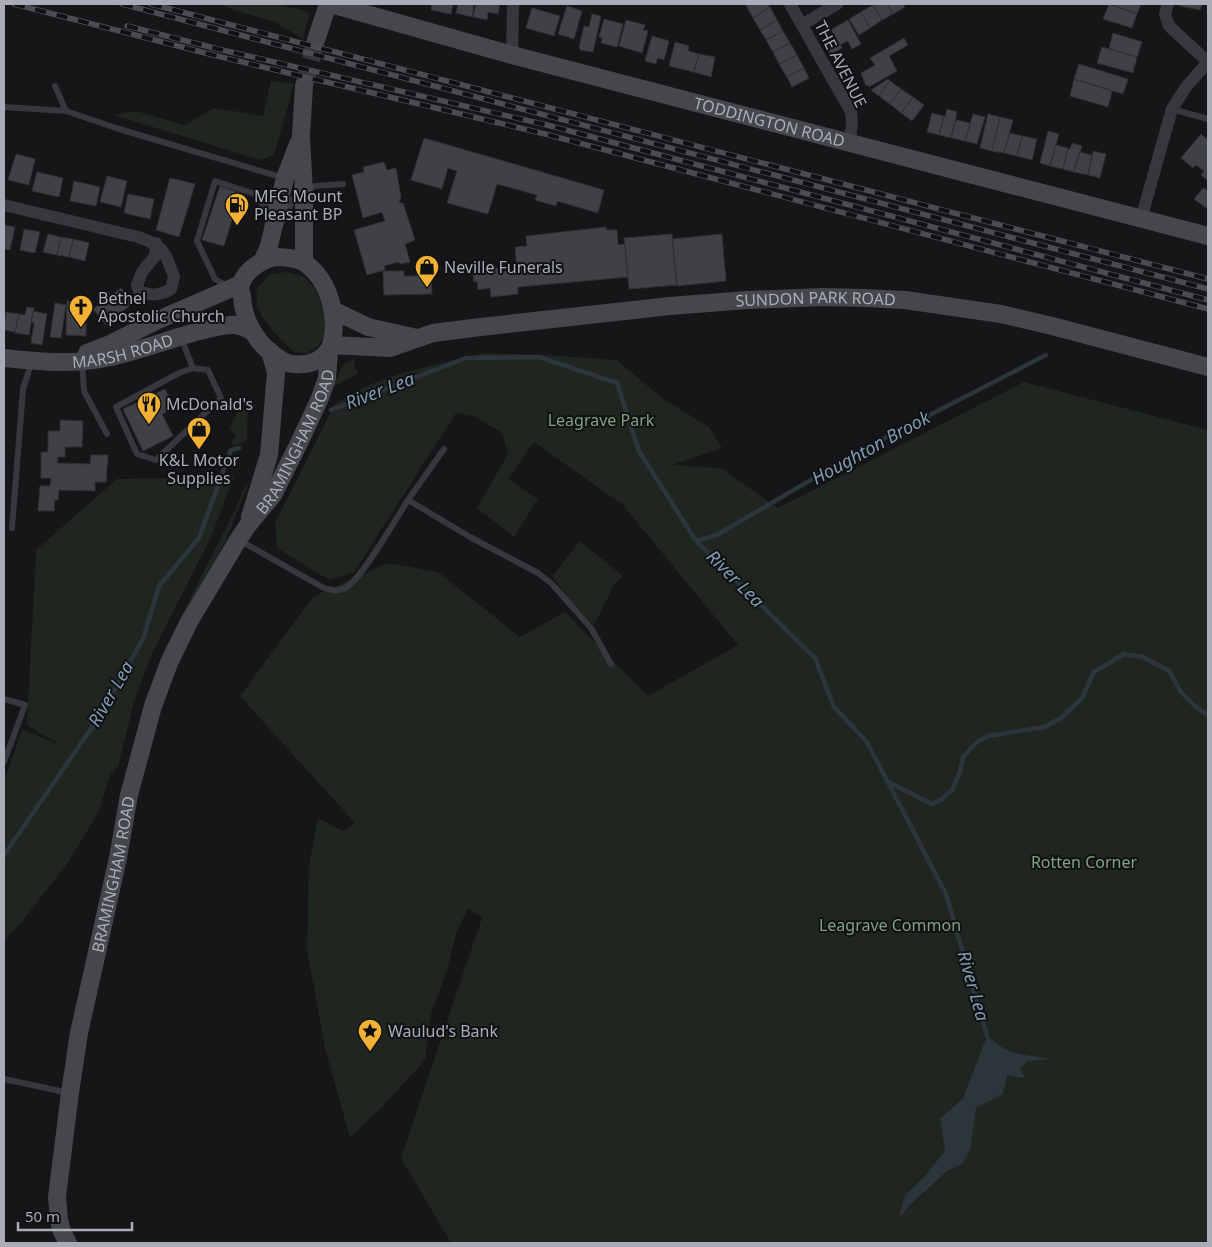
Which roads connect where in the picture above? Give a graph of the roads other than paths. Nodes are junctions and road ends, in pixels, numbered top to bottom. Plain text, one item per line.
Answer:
1 (330, 4) edge
2 (513, 4) edge
3 (790, 4) edge
4 (837, 4) edge
5 (1168, 4) edge
6 (802, 24) junction
7 (316, 40) tunnel mouth
8 (512, 54) junction
9 (1208, 62) edge
10 (56, 86) dead end
11 (304, 86) tunnel mouth
12 (4, 107) edge
13 (1172, 109) junction
14 (66, 111) junction
15 (1208, 119) edge
16 (301, 136) junction
17 (849, 142) junction
18 (285, 178) junction
19 (343, 184) dead end
20 (304, 193) junction
21 (4, 205) edge
22 (278, 207) junction
23 (1140, 219) junction
24 (1208, 236) edge
25 (156, 243) dead end
26 (266, 253) junction
27 (304, 262) junction
28 (236, 287) junction
29 (333, 310) junction
30 (252, 331) junction
31 (185, 335) junction
32 (418, 338) junction
33 (330, 348) junction
34 (270, 351) junction
35 (4, 358) edge
36 (32, 360) junction
37 (50, 362) junction
38 (82, 362) junction
39 (1208, 367) edge
40 (193, 368) junction
41 (107, 434) dead end
42 (444, 449) dead end
43 (408, 500) junction
44 (248, 525) junction
45 (12, 528) dead end
46 (238, 540) junction
47 (611, 664) dead end
48 (4, 699) edge
49 (4, 762) edge
50 (4, 1079) edge
51 (70, 1093) junction
52 (68, 1243) edge

1 - 7 street
1 - 8 street, TODDINGTON ROAD
2 - 8 street
3 - 6 street, THE AVENUE
4 - 6 street
5 - 9 street
6 - 17 street, THE AVENUE
8 - 17 street, TODDINGTON ROAD
9 - 13 street
10 - 14 lane
11 - 16 street
12 - 14 lane
13 - 15 lane
13 - 23 street
14 - 18 lane
16 - 18 street
16 - 20 street
17 - 23 street, TODDINGTON ROAD
18 - 22 street
19 - 20 lane
20 - 26 lane
20 - 27 street
21 - 25 street
22 - 26 street
22 - 28 lane
23 - 24 street, TODDINGTON ROAD
26 - 27 street
26 - 28 street
27 - 29 street
28 - 30 street
28 - 37 street, MARSH ROAD
29 - 32 street, SUNDON PARK ROAD
29 - 33 street
30 - 31 street, MARSH ROAD
30 - 34 street
31 - 38 street, MARSH ROAD
31 - 40 lane
32 - 33 street, SUNDON PARK ROAD
32 - 39 street, SUNDON PARK ROAD
33 - 34 street
33 - 44 street, BRAMINGHAM ROAD
34 - 44 street, BRAMINGHAM ROAD
35 - 36 street, MARSH ROAD
36 - 37 street, MARSH ROAD
36 - 45 lane
37 - 38 street, MARSH ROAD
38 - 41 lane
40 - 40 lane
42 - 43 lane
43 - 46 lane
43 - 47 lane
44 - 46 street, BRAMINGHAM ROAD
46 - 51 street, BRAMINGHAM ROAD
48 - 49 lane
50 - 51 lane
51 - 52 street, BRAMINGHAM ROAD

